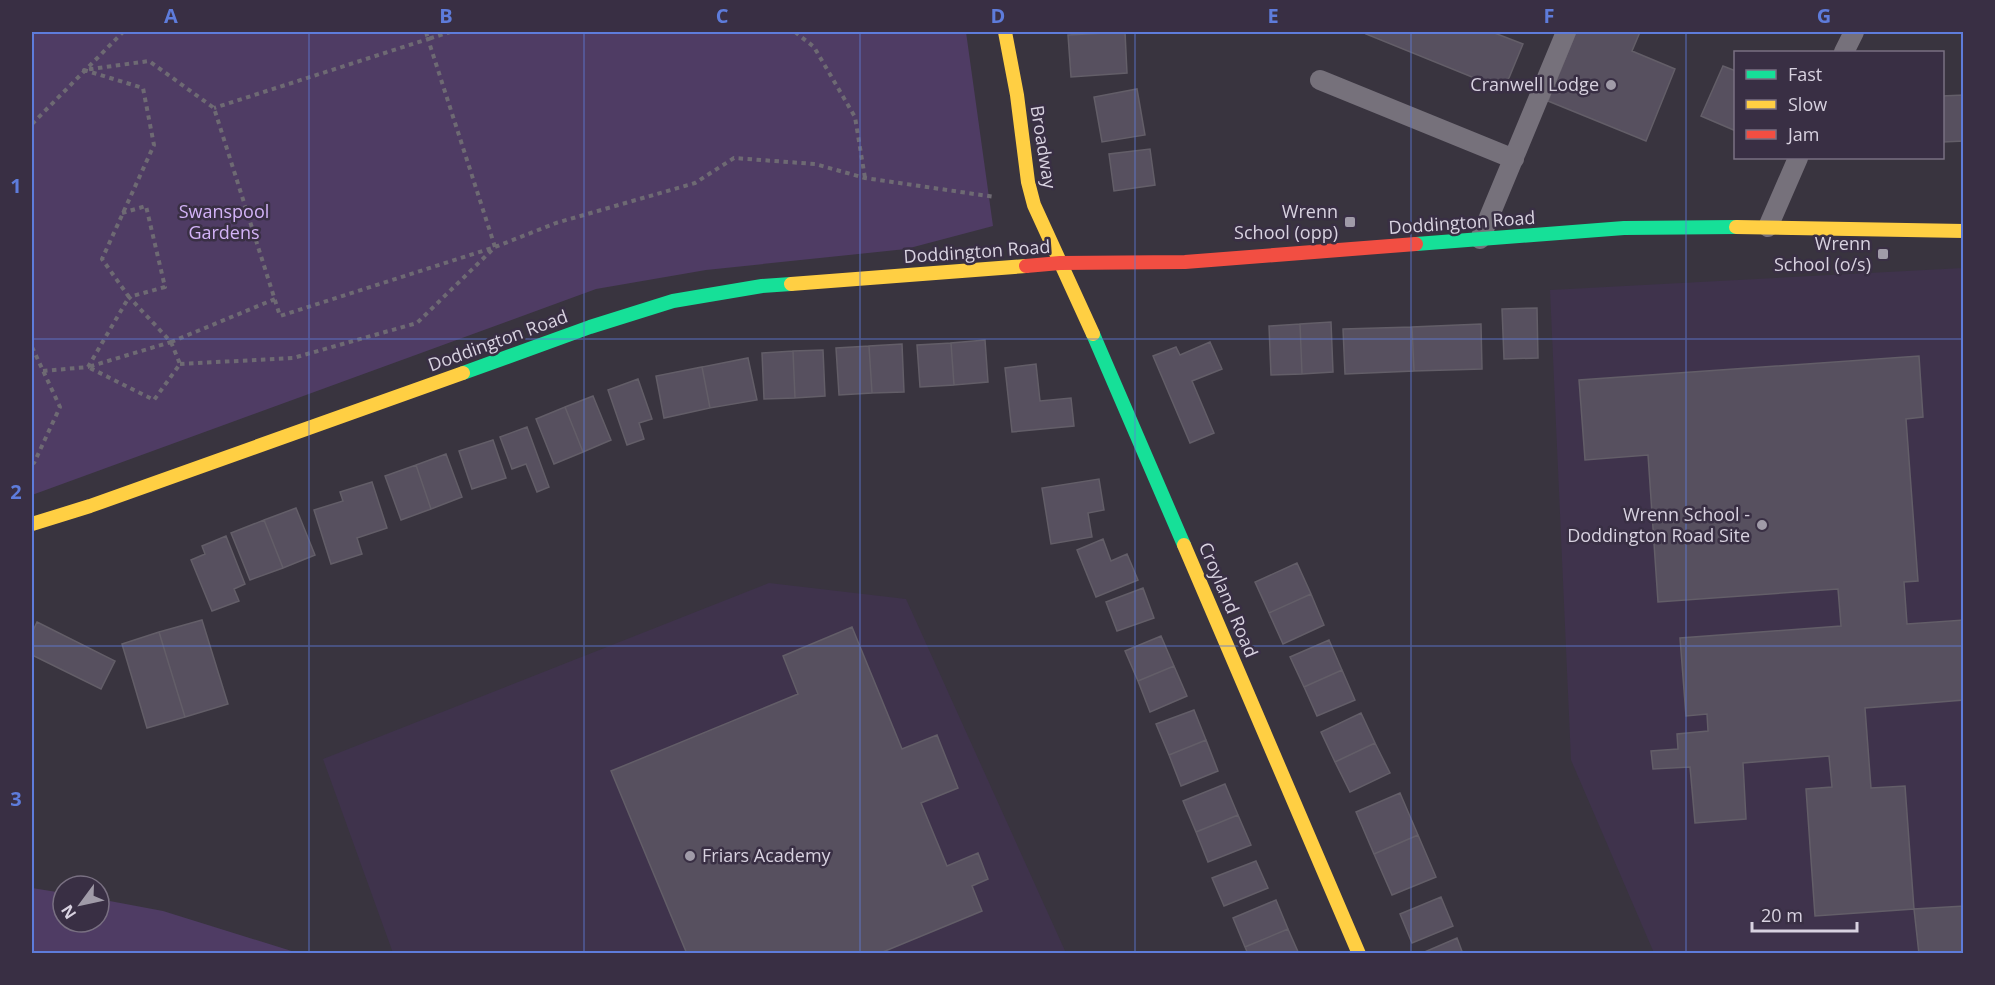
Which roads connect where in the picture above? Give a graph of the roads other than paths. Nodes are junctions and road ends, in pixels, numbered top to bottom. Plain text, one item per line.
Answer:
1 (1005, 32) edge
2 (1566, 32) edge
3 (1854, 32) edge
4 (1844, 51) edge
5 (1320, 80) dead end
6 (1514, 159) junction
7 (1798, 159) edge
8 (1768, 227) junction
9 (1964, 231) edge
10 (1480, 239) junction
11 (1060, 263) junction
12 (32, 524) edge
13 (1359, 954) edge

1 - 11 street, Broadway
2 - 6 lane
3 - 4 lane
5 - 6 lane
6 - 10 lane
7 - 8 lane
8 - 9 street, Doddington Road
8 - 10 street, Doddington Road
10 - 11 street, Doddington Road
11 - 12 street, Doddington Road
11 - 13 street, Croyland Road

